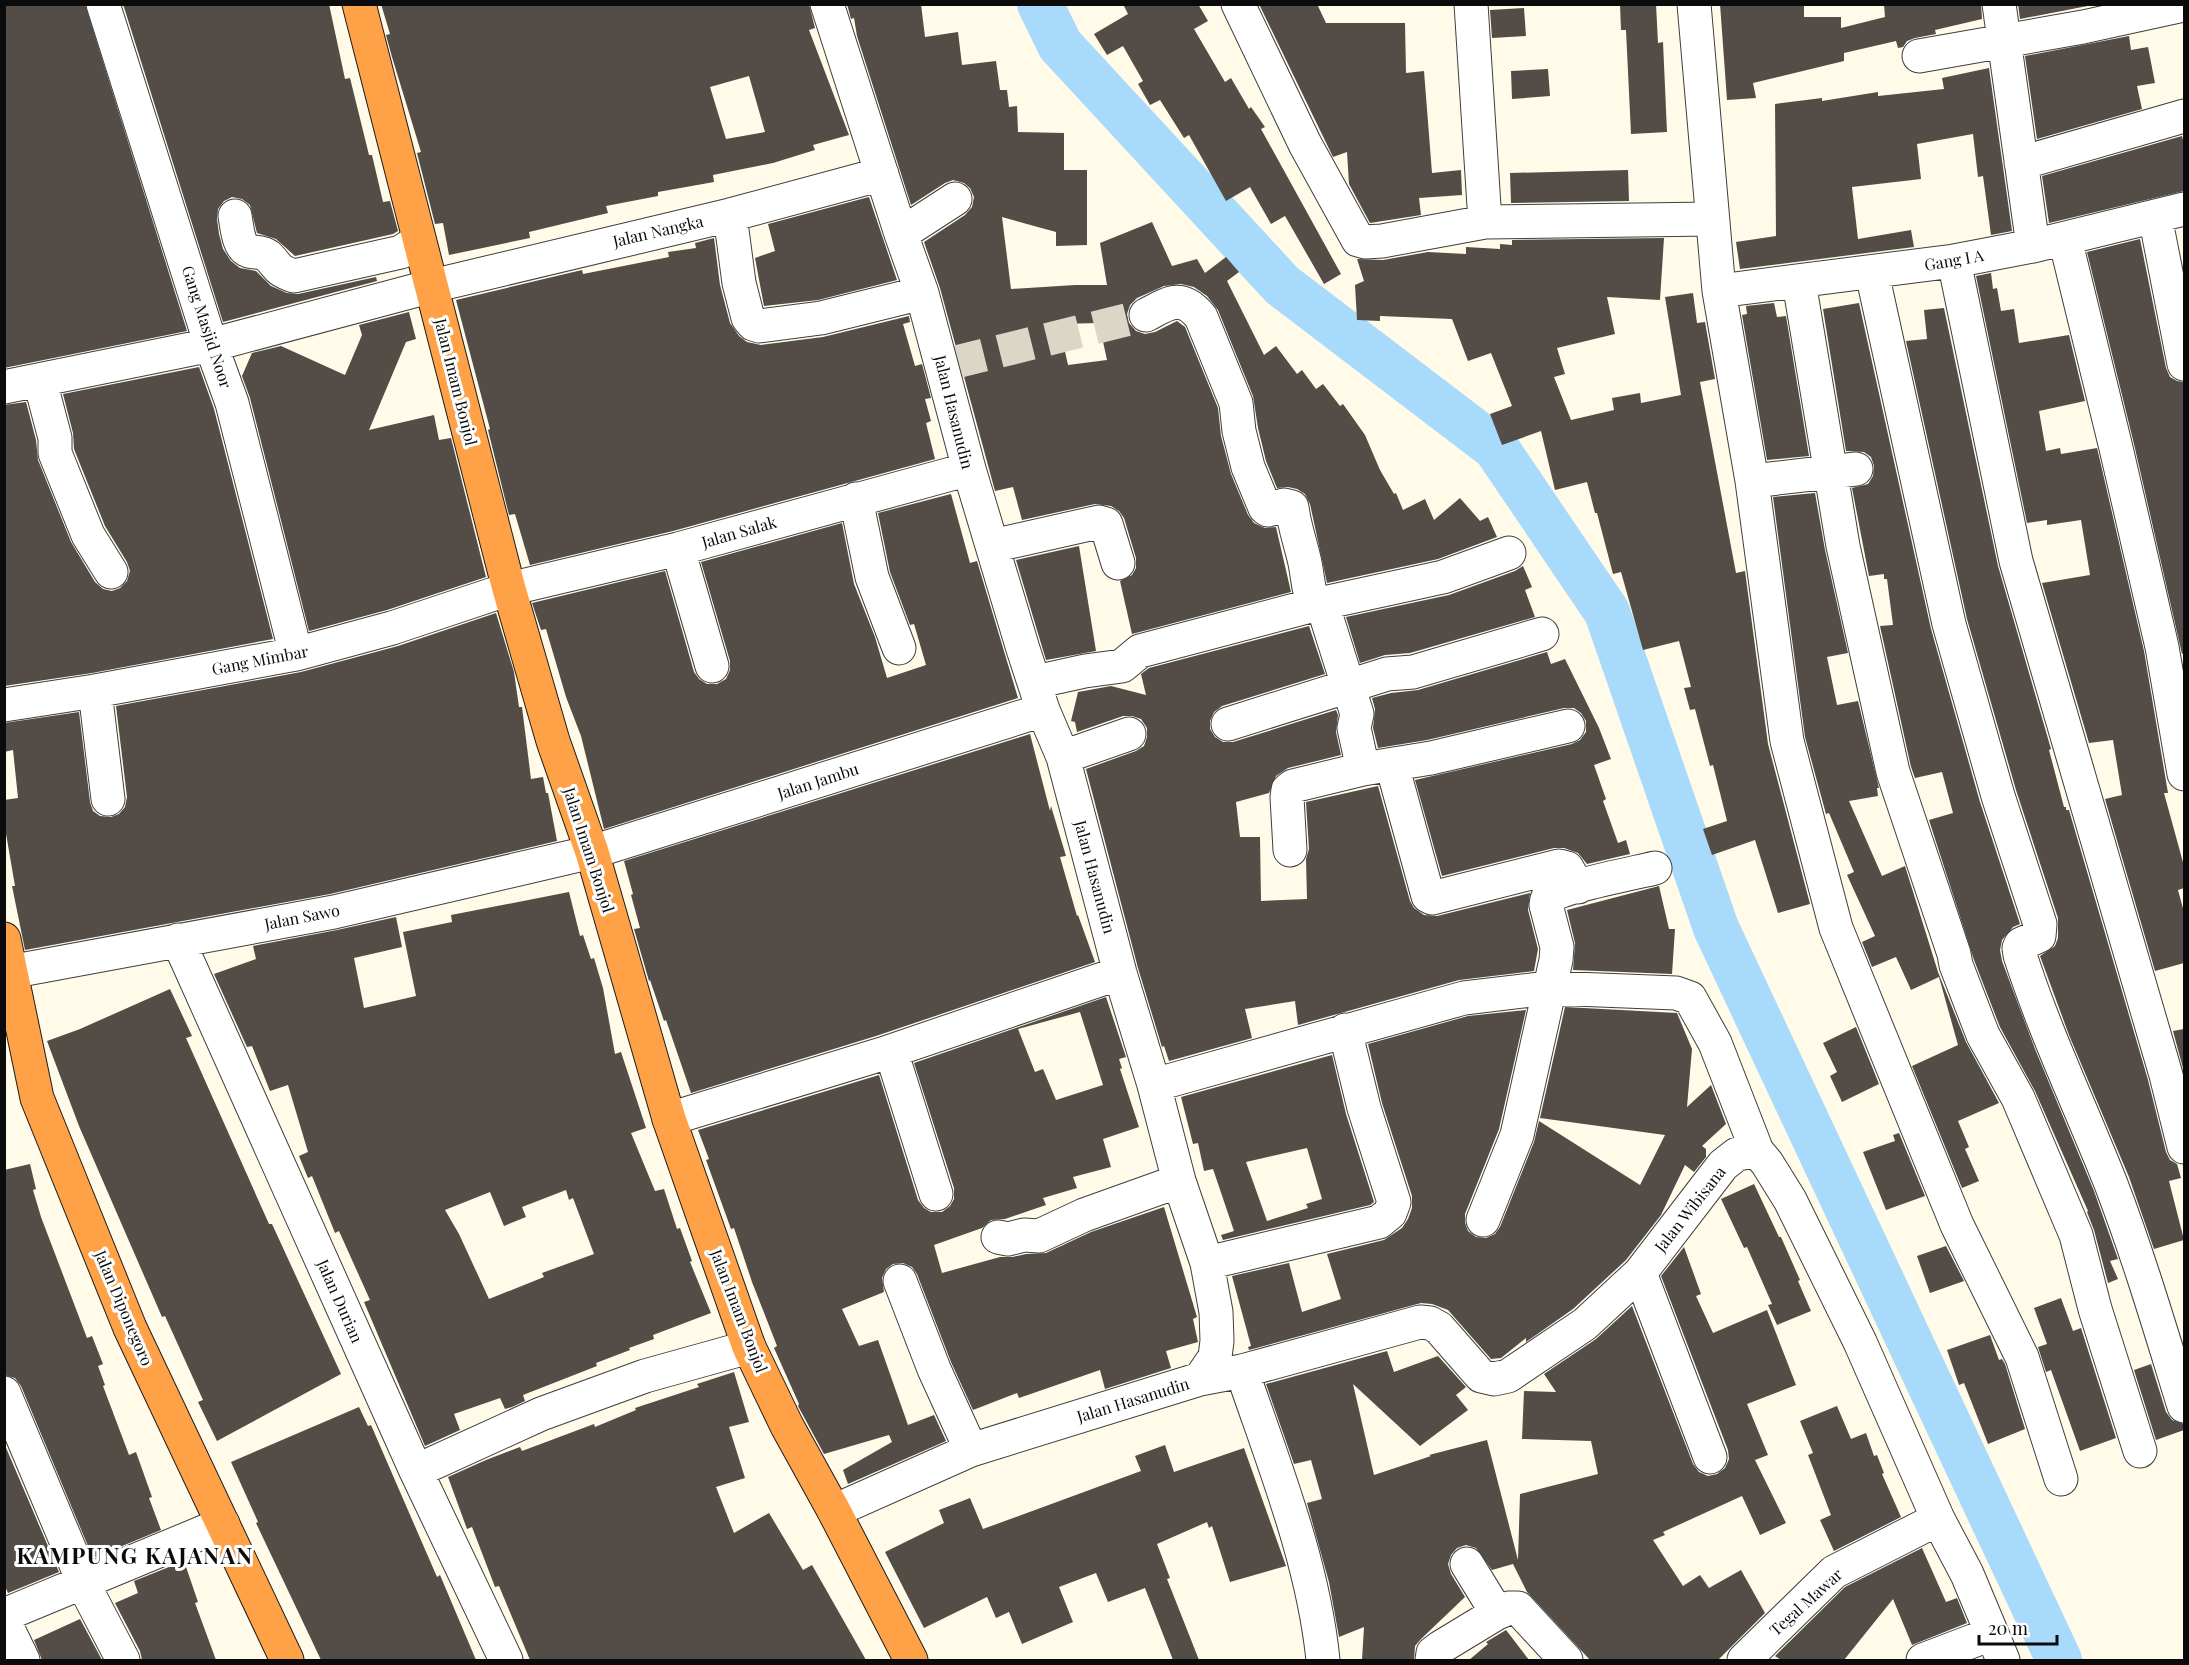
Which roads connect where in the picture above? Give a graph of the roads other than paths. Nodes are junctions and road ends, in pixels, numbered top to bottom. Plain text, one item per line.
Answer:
1 (103, 4) edge
2 (359, 4) edge
3 (828, 4) edge
4 (1239, 4) edge
5 (1471, 4) edge
6 (1694, 4) edge
7 (1999, 4) edge
8 (2184, 5) edge
9 (2004, 42) junction
10 (1919, 56) dead end
11 (2184, 116) edge
12 (2021, 163) junction
13 (882, 174) junction
14 (955, 199) dead end
15 (2170, 213) edge
16 (730, 214) junction
17 (235, 216) dead end
18 (1712, 219) junction
19 (1485, 222) junction
20 (901, 234) junction
21 (2065, 238) junction
22 (419, 240) junction
23 (2033, 246) junction
24 (1954, 261) junction
25 (1872, 273) junction
26 (1799, 282) junction
27 (432, 286) junction
28 (1719, 291) junction
29 (922, 293) junction
30 (1146, 315) tunnel mouth
31 (211, 345) junction
32 (2184, 364) edge
33 (40, 381) junction
34 (4, 387) edge
35 (969, 469) junction
36 (1843, 470) junction
37 (1752, 481) junction
38 (856, 499) junction
39 (992, 546) junction
40 (678, 549) junction
41 (1509, 553) dead end
42 (1118, 563) dead end
43 (111, 572) dead end
44 (509, 589) junction
45 (1318, 604) junction
46 (1542, 634) dead end
47 (899, 648) dead end
48 (296, 654) junction
49 (712, 666) dead end
50 (1350, 687) junction
51 (95, 691) junction
52 (1039, 696) junction
53 (4, 705) edge
54 (1228, 724) dead end
55 (1568, 726) dead end
56 (1129, 734) dead end
57 (1063, 758) junction
58 (1378, 767) junction
59 (2184, 774) edge
60 (108, 800) dead end
61 (1290, 850) dead end
62 (592, 852) junction
63 (1655, 868) dead end
64 (1578, 887) junction
65 (4, 939) edge
66 (177, 940) junction
67 (7, 973) edge
68 (1120, 973) junction
69 (1549, 988) junction
70 (1346, 1030) junction
71 (891, 1051) junction
72 (1154, 1085) junction
73 (669, 1119) junction
74 (2184, 1147) edge
75 (1757, 1151) junction
76 (1179, 1181) junction
77 (936, 1194) dead end
78 (1484, 1220) dead end
79 (998, 1237) dead end
80 (1207, 1263) junction
81 (1640, 1273) junction
82 (900, 1281) dead end
83 (749, 1347) junction
84 (1242, 1371) junction
85 (1200, 1379) junction
86 (4, 1393) edge
87 (2184, 1406) edge
88 (971, 1450) junction
89 (2140, 1451) dead end
90 (1710, 1456) dead end
91 (416, 1471) junction
92 (2061, 1479) dead end
93 (834, 1510) junction
94 (1938, 1519) junction
95 (223, 1524) junction
96 (1467, 1564) dead end
97 (84, 1583) junction
98 (1497, 1612) junction
99 (4, 1615) edge
100 (4, 1621) edge
101 (1997, 1647) edge
102 (23, 1660) edge
103 (123, 1660) edge
104 (287, 1660) edge
105 (506, 1660) edge
106 (911, 1660) edge
107 (1323, 1660) edge
108 (1432, 1660) edge
109 (1566, 1660) edge
110 (1744, 1660) edge
111 (1923, 1660) edge

1 - 31 street, Gang Masjid Noor
2 - 22 highway, Jalan Imam Bonjol
3 - 13 street, Jalan Hasanudin
4 - 19 street
5 - 19 street
6 - 18 street
7 - 9 street
8 - 9 street
9 - 10 street
9 - 12 street
11 - 12 street
12 - 23 street
13 - 16 street, Jalan Nangka
13 - 20 street, Jalan Hasanudin
14 - 20 street
15 - 21 street, Gang I A
15 - 32 street
16 - 27 street, Jalan Nangka
16 - 29 street
17 - 22 street
18 - 19 street
18 - 28 street
20 - 29 street, Jalan Hasanudin
21 - 23 street, Gang I A
21 - 59 street
22 - 27 highway, Jalan Imam Bonjol
23 - 24 street, Gang I A
24 - 25 street, Gang I A
24 - 74 street
25 - 26 street, Gang I A
25 - 87 street
26 - 28 street, Gang I A
26 - 36 street
27 - 31 street, Jalan Nangka
27 - 44 highway, Jalan Imam Bonjol
28 - 37 street
29 - 35 street, Jalan Hasanudin
30 - 45 street
31 - 33 street, Jalan Nangka
31 - 48 street, Gang Masjid Noor
33 - 34 street, Jalan Nangka
33 - 43 street
35 - 38 street, Jalan Salak
35 - 39 street, Jalan Hasanudin
36 - 37 street
36 - 89 street
37 - 92 street
38 - 40 street, Jalan Salak
38 - 47 street
39 - 42 street
39 - 52 street, Jalan Hasanudin
40 - 44 street, Jalan Salak
40 - 49 street
41 - 45 street, Jalan Jambu
44 - 48 street, Gang Mimbar
44 - 62 highway, Jalan Imam Bonjol
45 - 50 street
45 - 52 street, Jalan Jambu
46 - 50 street
48 - 51 street, Gang Mimbar
50 - 54 street
50 - 58 street
51 - 53 street, Gang Mimbar
51 - 60 street
52 - 57 street, Jalan Hasanudin
52 - 62 street, Jalan Jambu
55 - 58 street
56 - 57 street
57 - 68 street, Jalan Hasanudin
58 - 61 street
58 - 64 street
62 - 66 street, Jalan Sawo
62 - 73 highway, Jalan Imam Bonjol
63 - 64 street
64 - 69 street
65 - 67 highway, Jalan Diponegoro
66 - 67 street, Jalan Sawo
66 - 91 street, Jalan Durian
67 - 95 highway, Jalan Diponegoro
68 - 71 street
68 - 72 street, Jalan Hasanudin
69 - 70 street
69 - 75 street
69 - 78 street
70 - 72 street
70 - 80 street
71 - 73 street
71 - 77 street
72 - 76 street, Jalan Hasanudin
73 - 83 highway, Jalan Imam Bonjol
75 - 81 street, Jalan Wibisana
75 - 94 street
76 - 79 street
76 - 80 street, Jalan Hasanudin
80 - 85 street, Jalan Hasanudin
81 - 84 street, Jalan Wibisana
81 - 90 street
82 - 88 street
83 - 91 street
83 - 93 highway, Jalan Imam Bonjol
84 - 85 street, Jalan Wibisana
84 - 107 street
85 - 88 street, Jalan Hasanudin
86 - 97 street
88 - 93 street, Jalan Hasanudin
91 - 105 street, Jalan Durian
93 - 106 highway, Jalan Imam Bonjol
94 - 101 street
94 - 110 street, Tegal Mawar
95 - 97 street
95 - 104 highway, Jalan Diponegoro
96 - 98 street
97 - 99 street
97 - 103 street
98 - 108 street
98 - 109 street
100 - 102 street
101 - 111 street

